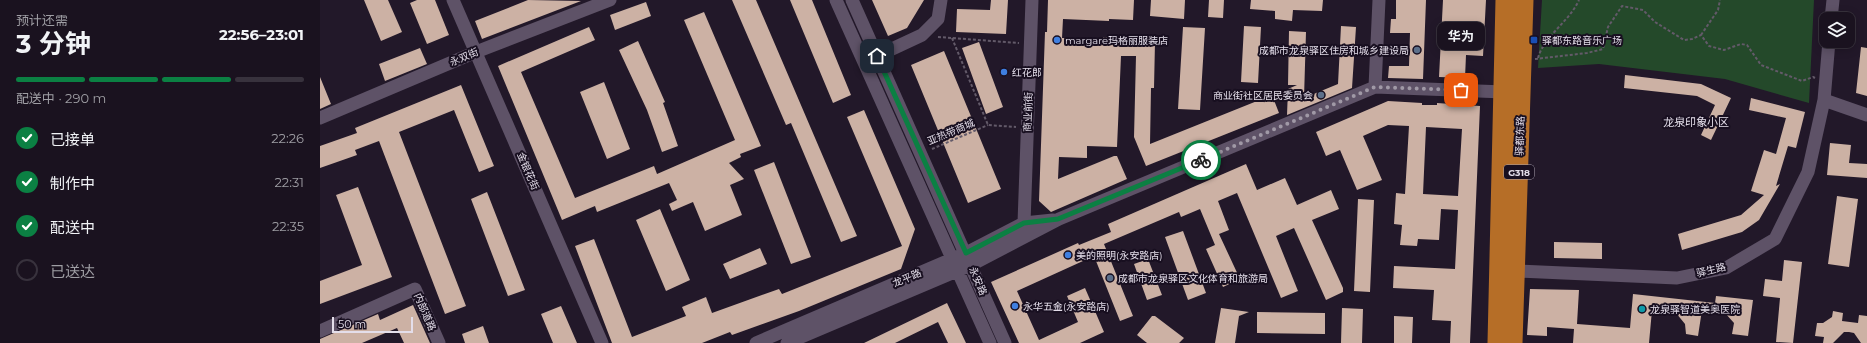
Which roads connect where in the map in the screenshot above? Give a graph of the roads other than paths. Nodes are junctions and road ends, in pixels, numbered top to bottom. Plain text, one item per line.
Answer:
1 (453, 0) edge
2 (610, 0) edge
3 (836, 0) edge
4 (852, 0) edge
5 (941, 0) edge
6 (1032, 0) edge
7 (1379, 0) edge
8 (1505, 0) edge
9 (1524, 0) edge
10 (1833, 0) edge
11 (1832, 12) edge
12 (1828, 48) edge
13 (476, 52) junction
14 (877, 56) junction
15 (1375, 87) junction
16 (1504, 92) junction
17 (1824, 100) junction
18 (1867, 115) edge
19 (320, 118) edge
20 (1058, 219) junction
21 (1024, 223) junction
22 (968, 259) junction
23 (955, 264) junction
24 (1516, 271) junction
25 (320, 331) edge
26 (439, 343) edge
27 (602, 343) edge
28 (756, 343) edge
29 (787, 343) edge
30 (990, 343) edge
31 (1005, 343) edge
32 (1497, 343) edge
33 (1513, 343) edge

1 - 13 street, 金银花街
2 - 13 street, 永双街
3 - 23 street
4 - 14 street, 永安路
5 - 14 street
6 - 21 street, 商业前街
7 - 15 street
8 - 16 highway, 驿都东路 / G318
9 - 24 highway, 驿都东路 / G318
10 - 11 street
12 - 17 street, 驿生路
13 - 19 street, 永双街
13 - 27 street, 金银花街
14 - 22 street, 永安路
15 - 16 street, 龙平路
15 - 20 street, 龙平路
16 - 32 highway, 驿都东路 / G318
17 - 18 street
17 - 24 street, 驿生路
20 - 21 street, 龙平路
20 - 22 street, 龙平路
21 - 22 street, 龙平路
22 - 23 street, 龙平路
22 - 31 street, 永安路
23 - 28 street, 龙平路
23 - 29 street, 龙平路
23 - 30 street
24 - 33 highway, 驿都东路 / G318
25 - 26 street, 内部道路

